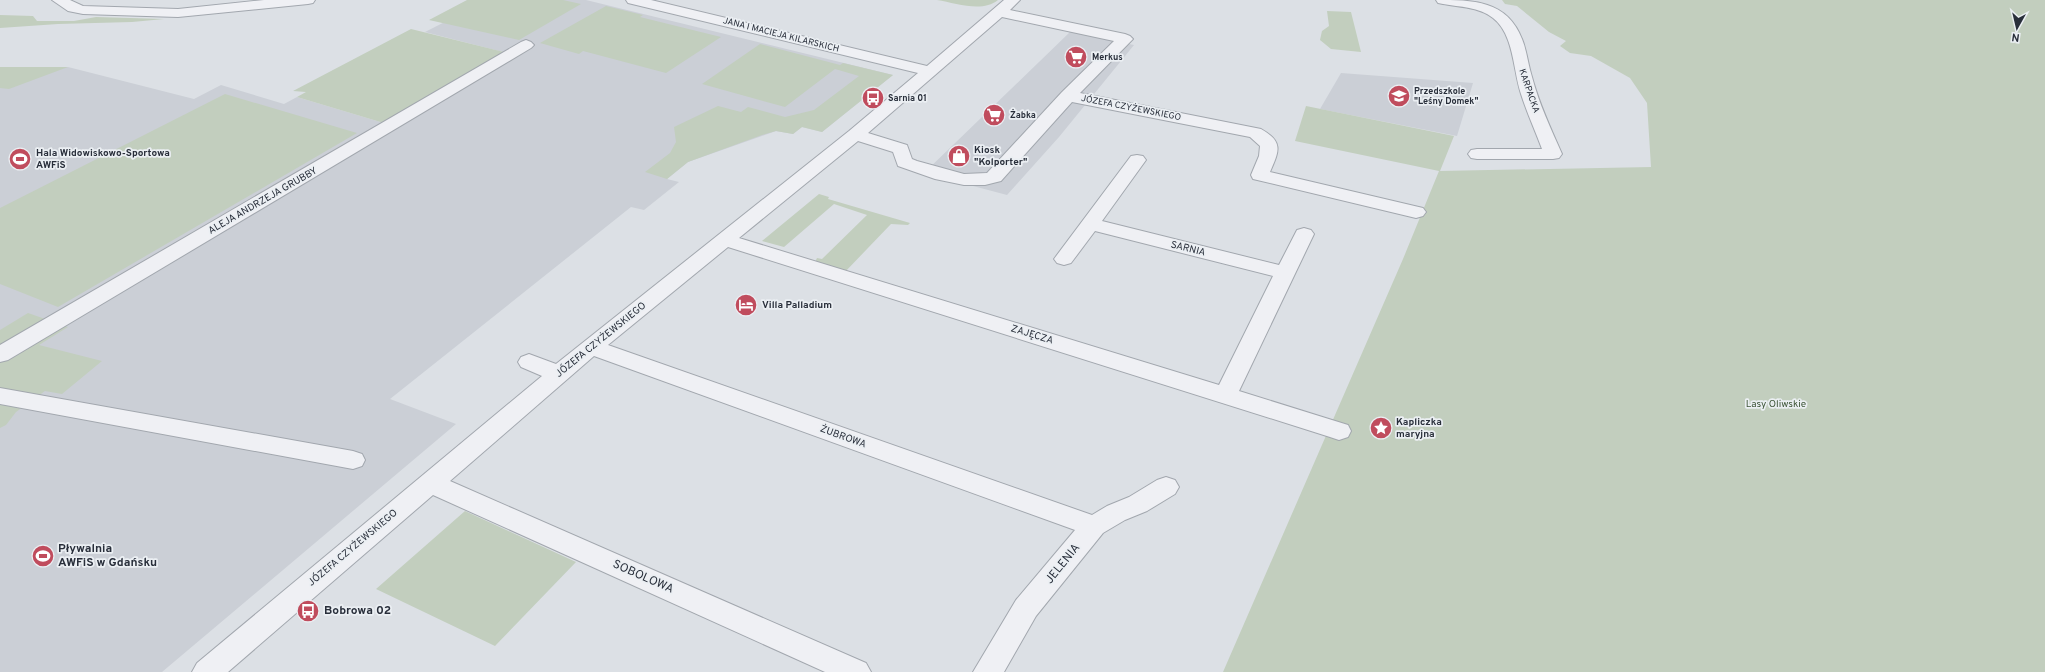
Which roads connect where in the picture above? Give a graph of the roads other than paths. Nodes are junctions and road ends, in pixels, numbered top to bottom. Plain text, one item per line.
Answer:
1 (59, 0) edge
2 (119, 0) edge
3 (153, 0) edge
4 (308, 0) edge
5 (632, 0) edge
6 (1443, 0) edge
7 (239, 4) edge
8 (1005, 6) edge
9 (526, 45) dead end
10 (929, 71) junction
11 (1068, 96) junction
12 (856, 135) junction
13 (1477, 154) dead end
14 (1137, 160) dead end
15 (1416, 212) dead end
16 (1092, 224) junction
17 (1304, 234) dead end
18 (724, 240) junction
19 (1064, 259) dead end
20 (1285, 273) junction
21 (591, 347) junction
22 (0, 355) edge
23 (529, 362) dead end
24 (559, 374) junction
25 (0, 396) edge
26 (1225, 396) junction
27 (1339, 431) dead end
28 (353, 460) dead end
29 (430, 483) junction
30 (1166, 487) dead end
31 (1094, 526) junction
32 (207, 672) edge
33 (856, 672) edge
34 (988, 672) edge

1 - 7 street
2 - 3 street
4 - 7 street
5 - 10 street, JANA I MACIEJA KILARSKICH
6 - 13 street, KARPACKA
8 - 10 street, JÓZEFA CZYŻEWSKIEGO
8 - 11 street, JÓZEFA CZYŻEWSKIEGO
9 - 22 street, ALEJA ANDRZEJA GRUBBY
10 - 12 street, JÓZEFA CZYŻEWSKIEGO
11 - 12 street
11 - 15 street, JÓZEFA CZYŻEWSKIEGO
12 - 18 street, JÓZEFA CZYŻEWSKIEGO
14 - 16 street
16 - 19 street
16 - 20 street, SARNIA
17 - 20 street
18 - 21 street, JÓZEFA CZYŻEWSKIEGO
18 - 26 street, ZAJĘCZA
20 - 26 street
21 - 24 street, JÓZEFA CZYŻEWSKIEGO
21 - 31 street, ŻUBROWA
23 - 24 street
24 - 29 street, JÓZEFA CZYŻEWSKIEGO
25 - 28 street
26 - 27 street, ZAJĘCZA
29 - 32 street, JÓZEFA CZYŻEWSKIEGO
29 - 33 street, SOBOLOWA
30 - 31 street, JELENIA
31 - 34 street, JELENIA

